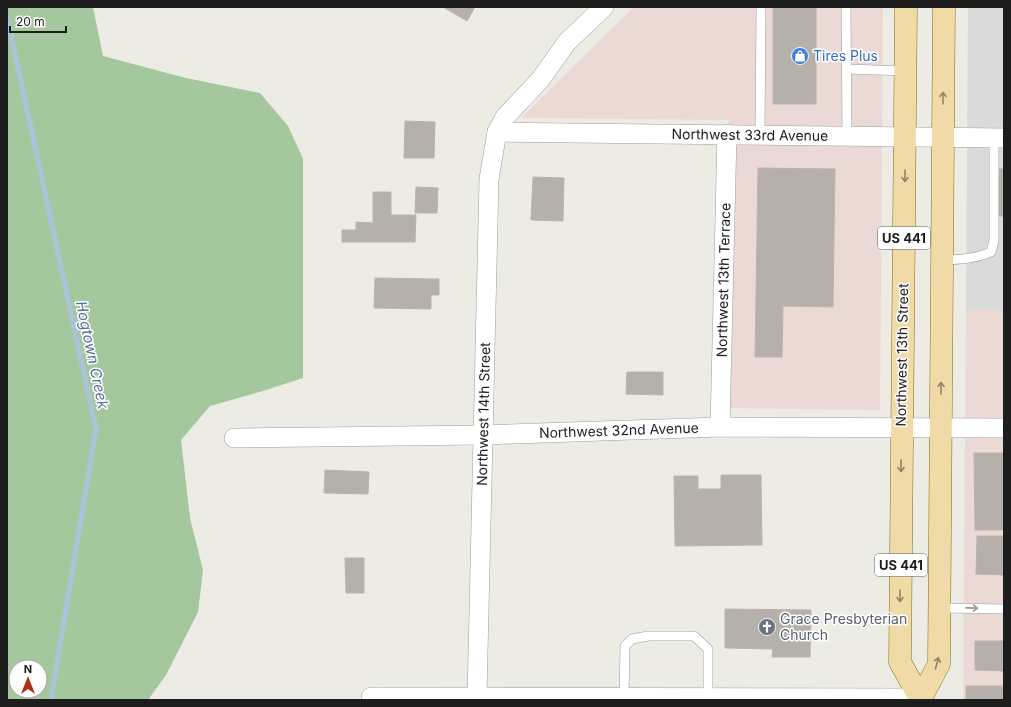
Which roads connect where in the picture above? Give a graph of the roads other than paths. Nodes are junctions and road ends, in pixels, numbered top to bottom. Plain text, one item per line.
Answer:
1 (604, 7) edge
2 (761, 7) edge
3 (846, 7) edge
4 (906, 7) edge
5 (944, 7) edge
6 (847, 70) junction
7 (906, 71) junction
8 (497, 132) junction
9 (727, 134) junction
10 (760, 135) junction
11 (847, 136) junction
12 (905, 137) junction
13 (943, 137) junction
14 (999, 138) edge
15 (994, 241) junction
16 (1004, 241) edge
17 (942, 260) junction
18 (720, 427) junction
19 (901, 427) junction
20 (941, 427) junction
21 (1004, 428) edge
22 (482, 435) junction
23 (234, 438) dead end
24 (939, 608) junction
25 (1004, 609) edge
26 (477, 696) junction
27 (371, 698) edge
28 (604, 698) edge
29 (624, 698) junction
30 (708, 698) junction
31 (774, 699) edge
32 (920, 699) edge

1 - 8 street
2 - 10 lane
3 - 6 lane
4 - 7 main road, Northwest 13th Street / US 441
13 -> 5 main road, US 441
6 - 7 lane
6 - 11 lane
7 - 12 main road, Northwest 13th Street / US 441
8 - 9 street, Northwest 33rd Avenue
8 - 22 street, Northwest 14th Street
9 - 10 street, Northwest 33rd Avenue
9 - 18 street, Northwest 13th Terrace
10 - 11 street, Northwest 33rd Avenue
11 - 12 street, Northwest 33rd Avenue
12 - 13 street, Northwest 33rd Avenue
12 -> 19 main road, Northwest 13th Street / US 441
13 - 14 street, Northwest 33rd Avenue
13 - 17 main road, US 441
14 - 15 lane
15 - 16 lane
15 - 17 lane
20 -> 17 main road, US 441
18 - 19 street, Northwest 32nd Avenue
18 - 22 street, Northwest 32nd Avenue
19 - 20 street, Northwest 32nd Avenue
19 -> 32 main road, Northwest 13th Street / US 441
20 - 21 street, Northwest 32nd Avenue
20 - 24 main road, US 441
22 - 23 street, Northwest 32nd Avenue
22 - 26 street, Northwest 14th Street
24 -> 25 lane
32 -> 24 main road, US 441
26 - 27 street
26 - 28 street
28 - 29 street
29 - 30 street
29 - 30 lane
30 - 31 street
31 - 32 street

